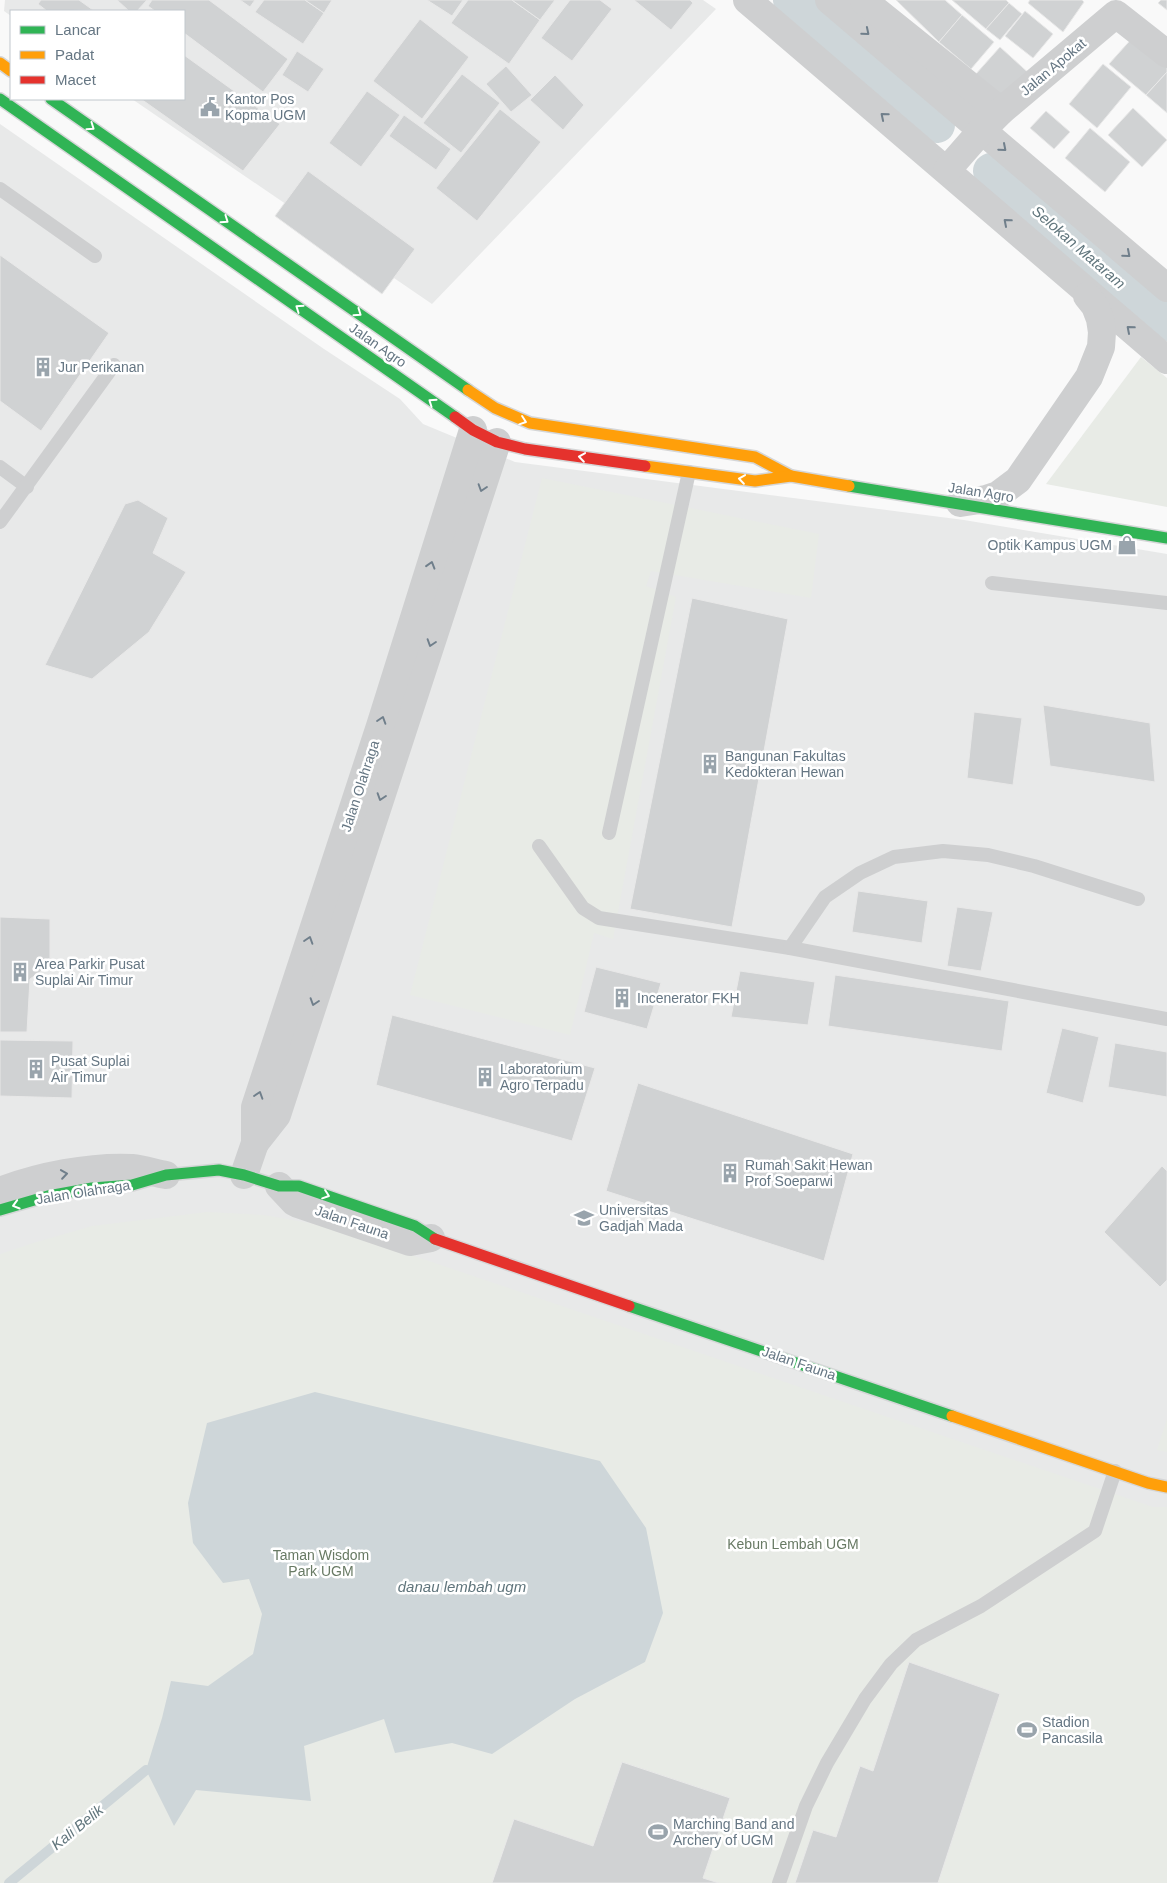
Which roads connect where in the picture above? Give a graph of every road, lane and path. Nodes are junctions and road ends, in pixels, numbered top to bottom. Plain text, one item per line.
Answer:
1 (747, 0) edge
2 (829, 0) edge
3 (865, 0) edge
4 (1106, 7) edge
5 (1167, 54) edge
6 (0, 99) edge
7 (52, 100) edge
8 (1002, 111) junction
9 (979, 134) junction
10 (952, 165) junction
11 (0, 189) edge
12 (95, 256) dead end
13 (1079, 285) junction
14 (1167, 288) edge
15 (1167, 360) edge
16 (114, 365) dead end
17 (488, 423) junction
18 (0, 467) edge
19 (689, 472) junction
20 (791, 476) junction
21 (27, 486) junction
22 (958, 503) junction
23 (0, 522) edge
24 (1167, 538) edge
25 (992, 583) dead end
26 (1167, 604) edge
27 (609, 833) dead end
28 (539, 846) dead end
29 (1138, 899) dead end
30 (790, 948) junction
31 (1167, 1019) edge
32 (166, 1175) junction
33 (244, 1175) junction
34 (279, 1186) joint
35 (0, 1190) edge
36 (0, 1210) edge
37 (431, 1238) joint
38 (1115, 1471) junction
39 (1167, 1487) edge
40 (779, 1883) edge

10 -> 1 street
2 -> 9 street
3 - 8 street
4 - 5 street, Jalan Apokat
4 - 8 street, Jalan Apokat
17 -> 6 main road, Jalan Agro
7 -> 17 main road, Jalan Agro
8 - 9 street, Jalan Apokat
9 - 10 street, Jalan Apokat
9 -> 14 street
13 -> 10 street
11 - 12 lane
15 -> 13 street
13 - 22 street
16 - 21 lane
19 -> 17 main road, Jalan Agro
17 -> 20 main road, Jalan Agro
17 - 33 street, Jalan Olahraga
18 - 21 lane
20 -> 19 main road, Jalan Agro
19 - 27 lane
20 - 22 main road, Jalan Agro
21 - 23 lane
22 - 24 main road, Jalan Agro
25 - 26 lane
28 - 30 lane
29 - 30 lane
30 - 31 lane
32 - 33 main road, Jalan Olahraga
35 -> 32 street, Jalan Olahraga
32 -> 36 main road, Jalan Olahraga
33 - 34 main road, Jalan Fauna
34 - 37 street, Jalan Fauna
37 - 38 main road, Jalan Fauna
38 - 39 main road, Jalan Fauna
38 - 40 lane

